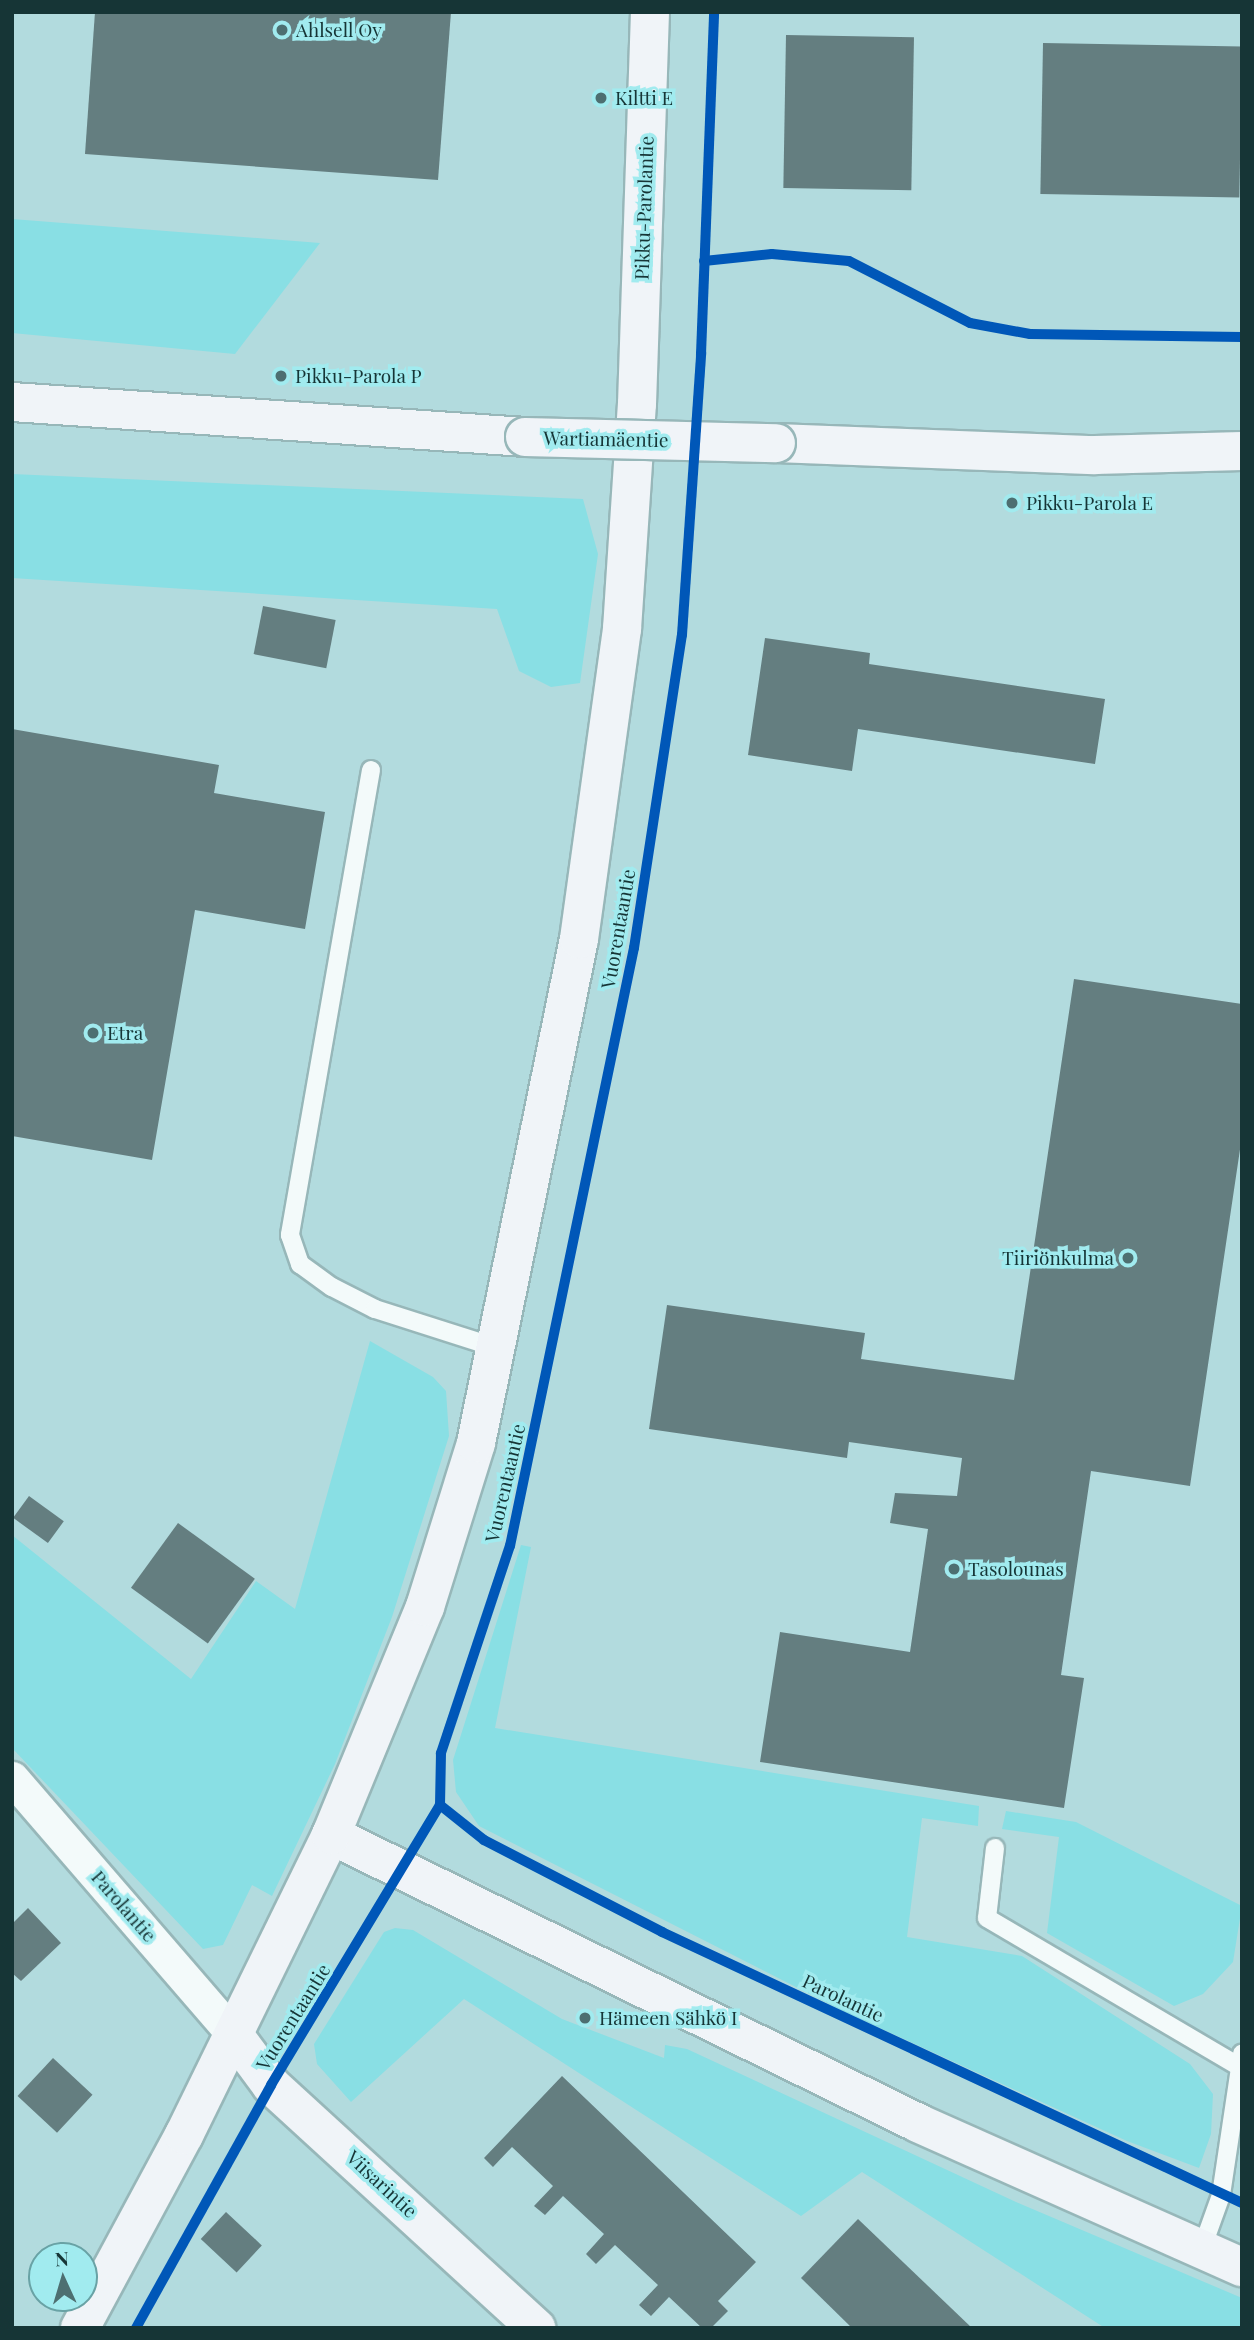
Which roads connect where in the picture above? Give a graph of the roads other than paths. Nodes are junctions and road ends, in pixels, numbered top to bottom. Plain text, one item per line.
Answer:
1 (650, 12) edge
2 (12, 402) edge
3 (637, 404) joint
4 (1242, 451) edge
5 (371, 770) dead end
6 (498, 1348) junction
7 (12, 1779) edge
8 (331, 1835) junction
9 (995, 1848) dead end
10 (234, 2035) junction
11 (1241, 2060) edge
12 (1201, 2251) junction
13 (1242, 2267) edge
14 (80, 2328) edge
15 (536, 2328) edge

1 - 3 main road, Pikku-Parolantie
2 - 4 main road, Wartiamäentie, bridge
3 - 6 main road, Vuorentaantie
5 - 6 lane
6 - 8 main road, Vuorentaantie
7 - 10 street, Parolantie
8 - 10 main road, Vuorentaantie
8 - 12 main road
9 - 11 lane
10 - 14 main road, Vuorentaantie
10 - 15 main road, Viisarintie
11 - 12 lane
12 - 13 main road

